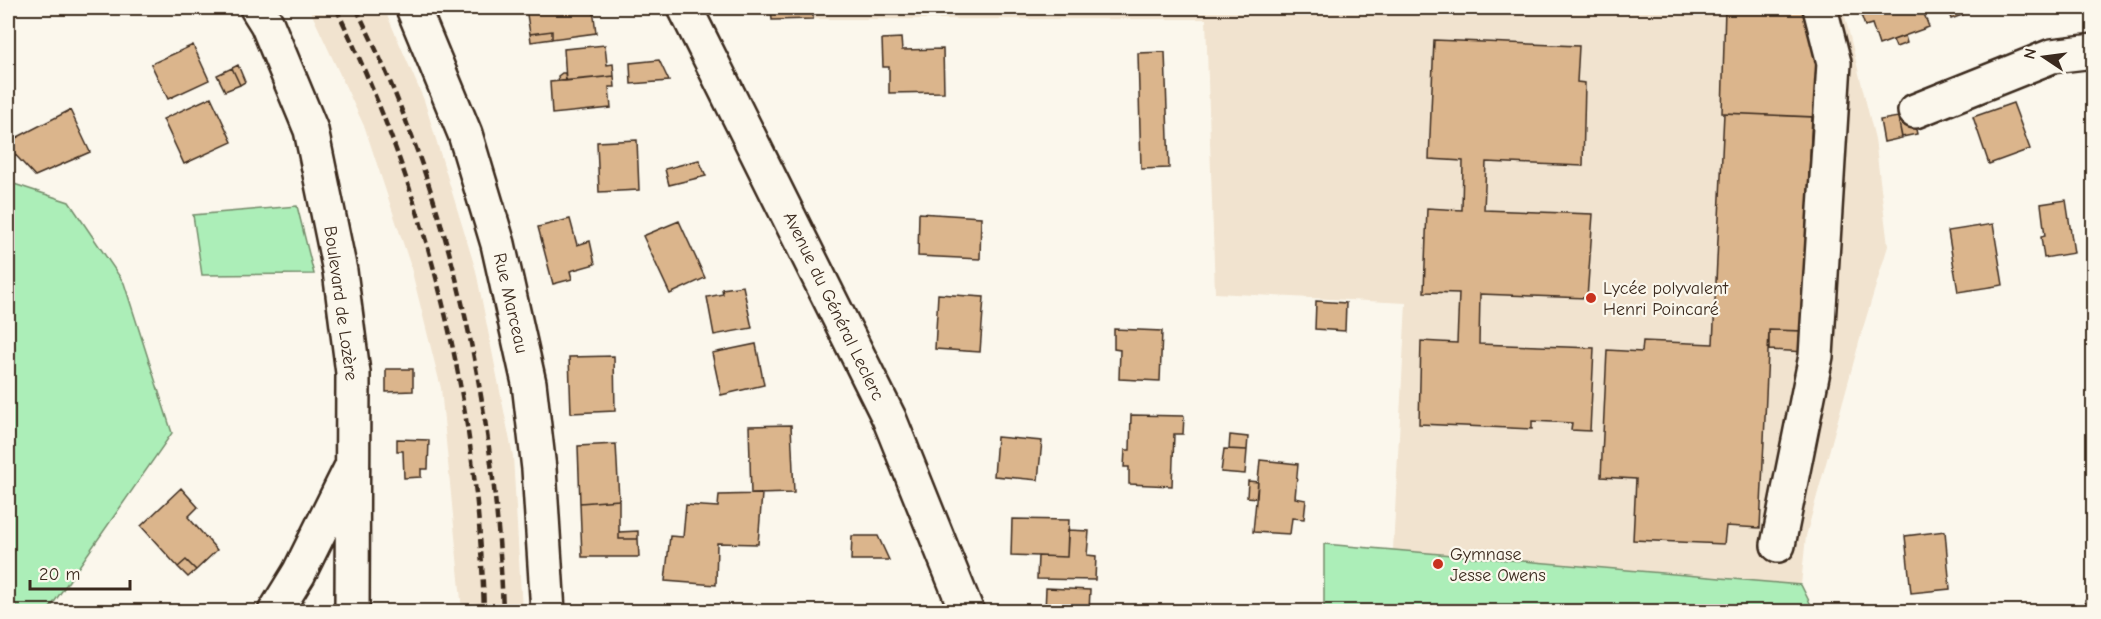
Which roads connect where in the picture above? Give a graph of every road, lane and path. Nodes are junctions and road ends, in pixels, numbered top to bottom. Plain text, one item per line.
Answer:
1 (257, 8) edge
2 (413, 8) edge
3 (685, 8) edge
4 (1820, 8) edge
5 (2094, 51) edge
6 (1915, 111) dead end
7 (352, 466) junction
8 (1778, 545) dead end
9 (275, 612) edge
10 (352, 612) edge
11 (548, 612) edge
12 (967, 612) edge

1 - 7 street, Boulevard de Lozère
2 - 11 street, Rue Marceau
3 - 12 street, Avenue du Général Leclerc
4 - 8 street
5 - 6 street
7 - 9 street
7 - 10 street, Boulevard de Lozère

